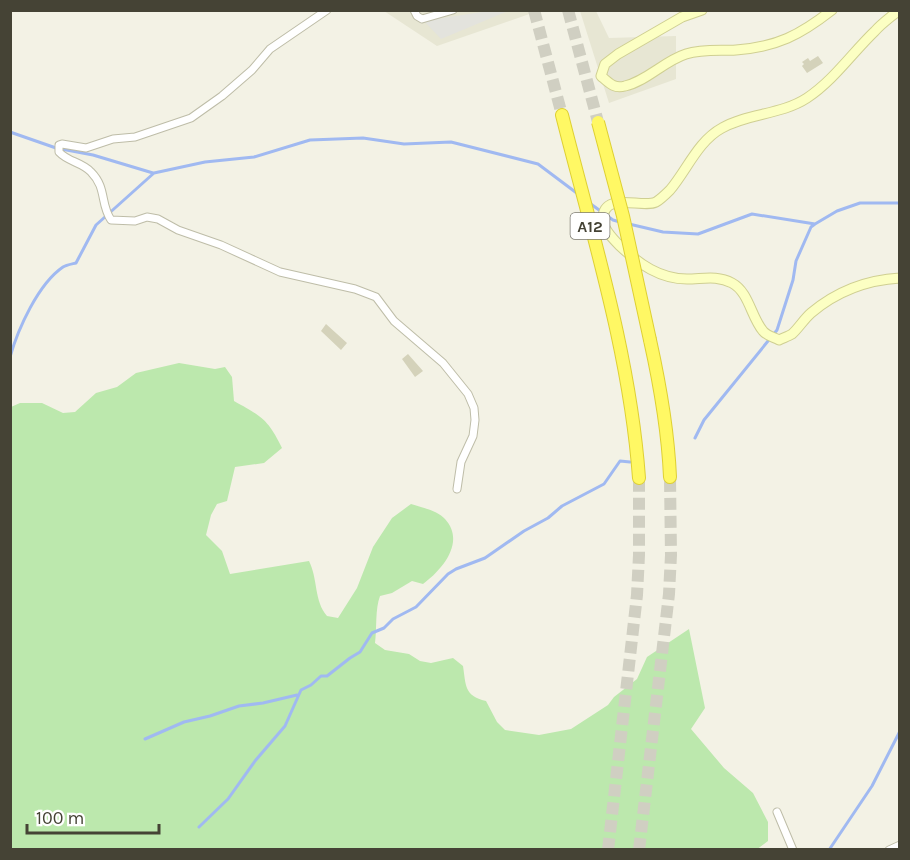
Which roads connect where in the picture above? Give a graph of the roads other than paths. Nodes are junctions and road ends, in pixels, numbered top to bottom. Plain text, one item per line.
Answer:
1 (327, 10) edge
2 (414, 10) edge
3 (453, 10) edge
4 (702, 10) edge
5 (832, 10) edge
6 (899, 10) edge
7 (562, 115) tunnel mouth
8 (598, 122) tunnel mouth
9 (900, 278) edge
10 (670, 477) tunnel mouth
11 (639, 478) tunnel mouth
12 (457, 489) dead end
13 (777, 812) dead end
14 (900, 845) edge
15 (793, 849) edge
16 (889, 849) edge

1 - 12 street
2 - 3 street
4 - 5 street
6 - 9 street
7 - 11 highway, A12
8 - 10 highway, A12, bridge
13 - 15 street
14 - 16 street

